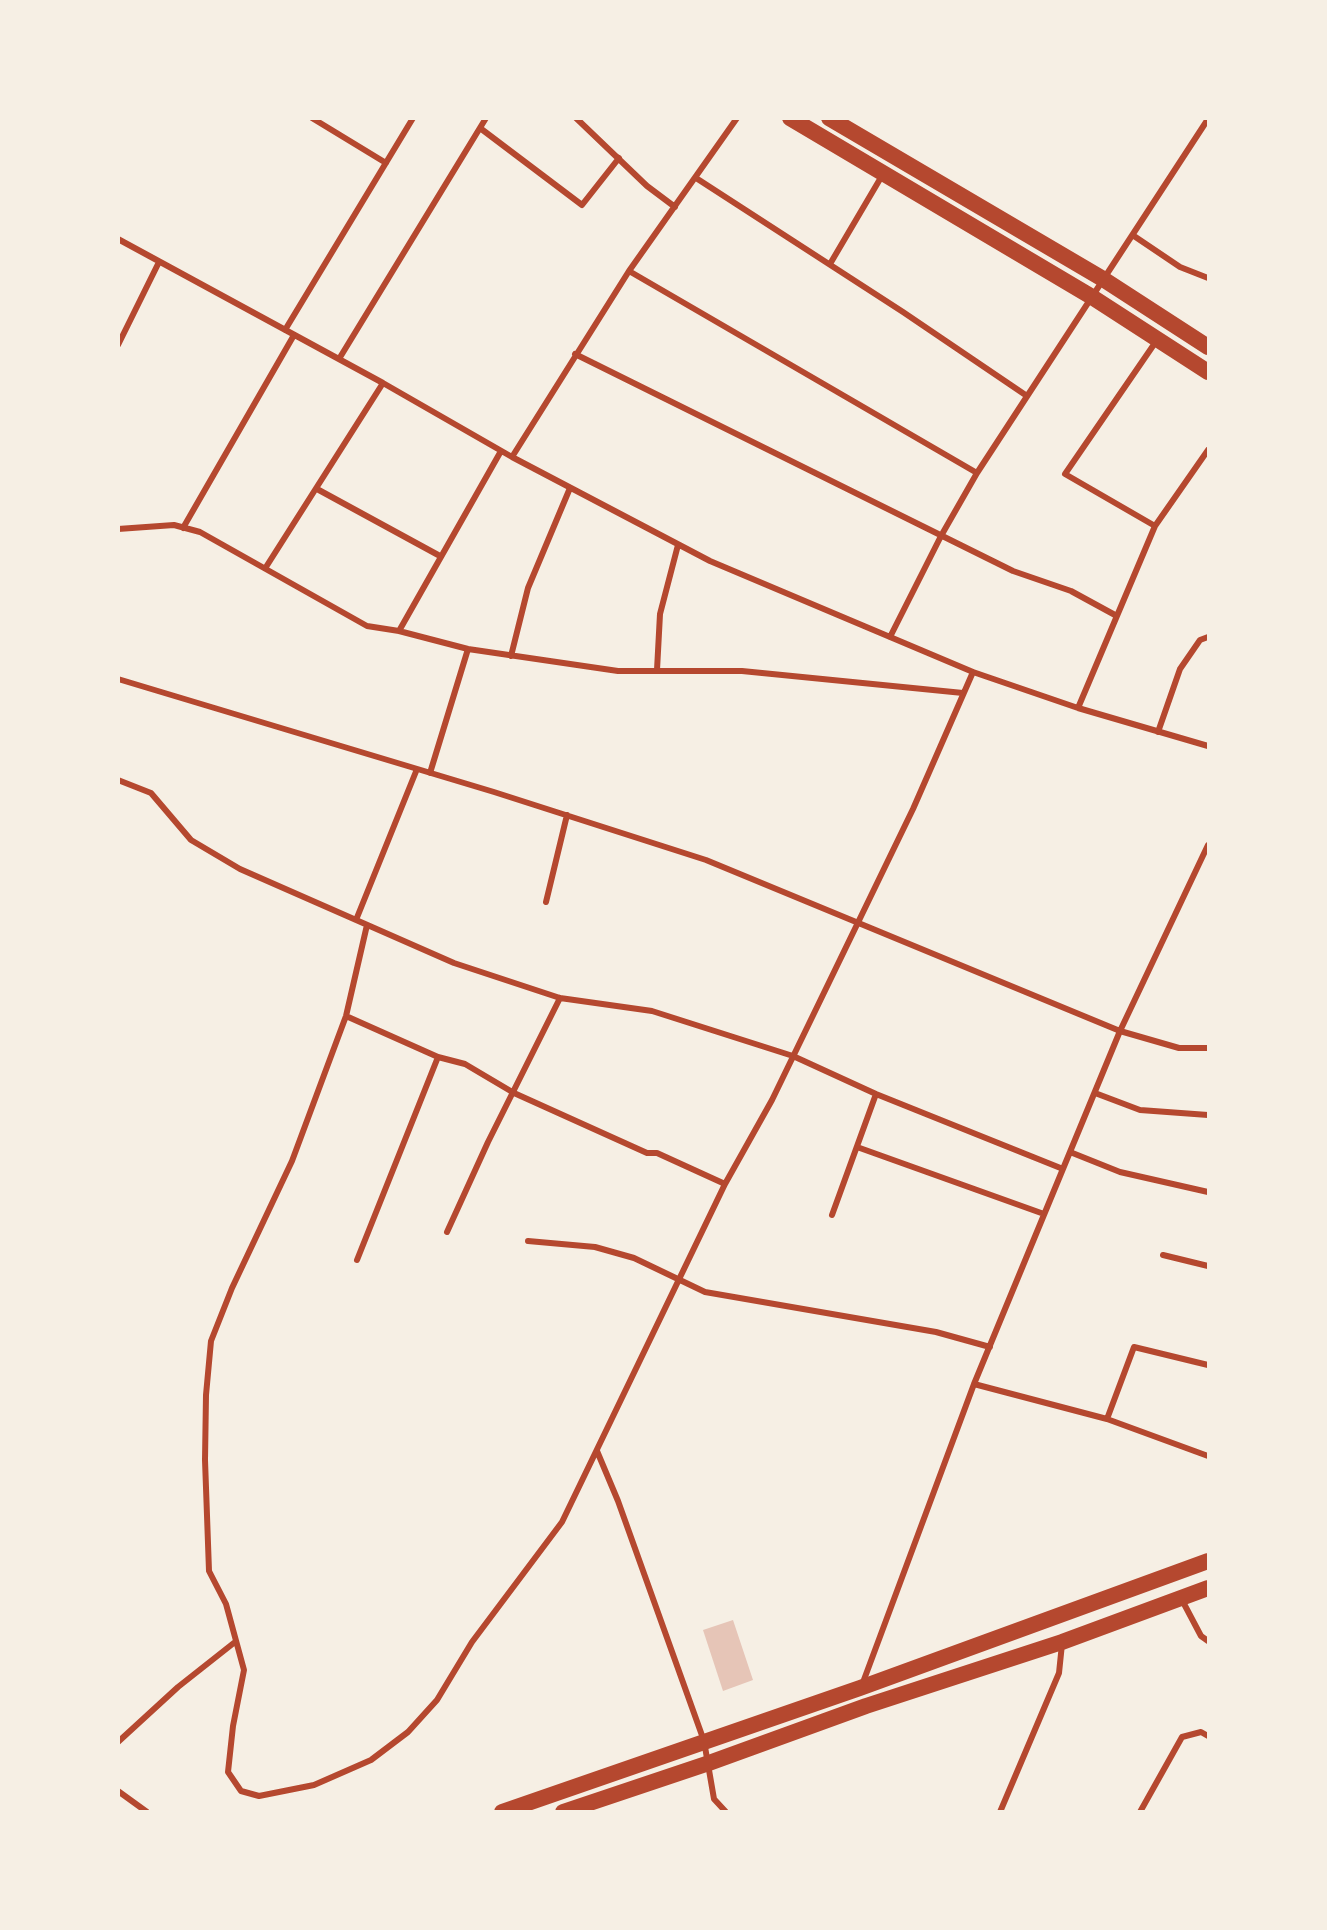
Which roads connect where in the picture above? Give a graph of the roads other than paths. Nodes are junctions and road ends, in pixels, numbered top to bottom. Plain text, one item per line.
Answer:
1 (312, 118) edge
2 (413, 118) edge
3 (486, 118) edge
4 (576, 118) edge
5 (737, 118) edge
6 (790, 118) edge
7 (829, 118) edge
8 (1209, 119) edge
9 (480, 128) junction
10 (619, 158) junction
11 (386, 163) junction
12 (883, 174) junction
13 (696, 178) junction
14 (675, 207) junction
15 (1134, 236) junction
16 (118, 239) edge
17 (159, 262) junction
18 (830, 264) junction
19 (629, 272) junction
20 (1209, 278) edge
21 (1103, 279) junction
22 (1092, 297) junction
23 (285, 330) junction
24 (294, 335) junction
25 (1157, 339) junction
26 (118, 345) edge
27 (1209, 347) edge
28 (575, 354) junction
29 (339, 359) junction
30 (1209, 372) edge
31 (383, 383) junction
32 (1027, 396) junction
33 (1209, 450) edge
34 (501, 451) junction
35 (512, 457) junction
36 (977, 473) junction
37 (570, 488) junction
38 (317, 489) junction
39 (1155, 526) junction
40 (183, 528) junction
41 (118, 530) edge
42 (941, 536) junction
43 (678, 545) junction
44 (440, 556) junction
45 (266, 567) junction
46 (1115, 615) junction
47 (399, 631) junction
48 (890, 637) junction
49 (1209, 638) edge
50 (468, 649) junction
51 (511, 656) junction
52 (657, 670) junction
53 (973, 672) junction
54 (118, 679) edge
55 (963, 693) junction
56 (1078, 708) junction
57 (1158, 732) junction
58 (1209, 746) edge
59 (417, 769) junction
60 (430, 773) junction
61 (118, 780) edge
62 (567, 815) junction
63 (1209, 845) edge
64 (546, 902) dead end
65 (356, 920) junction
66 (856, 924) junction
67 (367, 925) junction
68 (560, 998) junction
69 (346, 1016) junction
70 (1120, 1031) junction
71 (1209, 1048) edge
72 (793, 1056) junction
73 (438, 1057) junction
74 (514, 1093) junction
75 (1095, 1093) junction
76 (876, 1094) junction
77 (1209, 1115) edge
78 (857, 1147) junction
79 (1070, 1152) junction
80 (1063, 1168) junction
81 (725, 1184) junction
82 (1209, 1192) edge
83 (1044, 1214) junction
84 (832, 1215) dead end
85 (447, 1232) dead end
86 (528, 1242) dead end
87 (1163, 1255) dead end
88 (357, 1260) dead end
89 (1209, 1266) edge
90 (679, 1280) junction
91 (990, 1347) junction
92 (1209, 1365) edge
93 (974, 1384) junction
94 (1107, 1419) junction
95 (597, 1451) junction
96 (1209, 1456) edge
97 (1209, 1561) edge
98 (1209, 1588) edge
99 (1181, 1599) junction
100 (1209, 1641) edge
101 (235, 1642) junction
102 (1062, 1642) junction
103 (860, 1688) junction
104 (1209, 1736) edge
105 (704, 1741) junction
106 (118, 1742) edge
107 (708, 1763) junction
108 (118, 1791) edge
109 (582, 1809) edge
110 (147, 1812) edge
111 (502, 1812) edge
112 (563, 1812) edge
113 (726, 1812) edge
114 (1000, 1812) edge
115 (1140, 1812) edge

1 - 11 street
2 - 11 street
3 - 9 street
4 - 10 street
5 - 13 street
6 - 12 highway
7 - 21 highway
8 - 15 street
9 - 10 street
9 - 29 street
10 - 14 street
11 - 23 street
12 - 18 street
12 - 22 highway
13 - 14 street
13 - 18 street
14 - 19 street
15 - 20 street
15 - 21 street
16 - 17 street
17 - 23 street
17 - 26 street
18 - 32 street
19 - 28 street
19 - 36 street
21 - 22 street
21 - 27 highway
22 - 25 highway
22 - 32 street
23 - 24 street
24 - 29 street
24 - 40 street
25 - 30 highway
25 - 39 street
28 - 35 street
28 - 42 street
29 - 31 street
31 - 34 street
31 - 38 street
32 - 36 street
33 - 39 street
34 - 35 street
34 - 44 street
35 - 37 street
36 - 42 street
37 - 43 street
37 - 51 street
38 - 44 street
38 - 45 street
39 - 46 street
40 - 41 street
40 - 45 street
42 - 46 street
42 - 48 street
43 - 48 street
43 - 52 street
44 - 47 street
45 - 47 street
46 - 56 street
47 - 50 street
48 - 53 street
49 - 57 street
50 - 51 street
50 - 60 street
51 - 52 street
52 - 55 street
53 - 55 street
53 - 56 street
54 - 59 street
55 - 66 street
56 - 57 street
57 - 58 street
59 - 60 street
59 - 65 street
60 - 62 street
61 - 65 street
62 - 64 street
62 - 66 street
63 - 70 street
65 - 67 street
66 - 70 street
66 - 72 street
67 - 68 street
67 - 69 street
68 - 72 street
68 - 74 street
69 - 73 street
69 - 101 street
70 - 71 street
70 - 75 street
72 - 76 street
72 - 81 street
73 - 74 street
73 - 88 street
74 - 81 street
74 - 85 street
75 - 77 street
75 - 79 street
76 - 78 street
76 - 80 street
78 - 83 street
78 - 84 street
79 - 80 street
79 - 82 street
80 - 83 street
81 - 90 street
83 - 91 street
86 - 90 street
87 - 89 street
90 - 91 street
90 - 95 street
91 - 93 street
92 - 94 street
93 - 94 street
93 - 103 street
94 - 96 street
95 - 101 street
95 - 105 street
97 - 103 highway
98 - 99 highway
99 - 100 street
99 - 102 highway
101 - 106 street
102 - 107 highway
102 - 114 street
103 - 105 highway
104 - 115 street
105 - 107 street
105 - 111 highway
107 - 109 highway
107 - 113 street
108 - 110 street
109 - 112 highway

